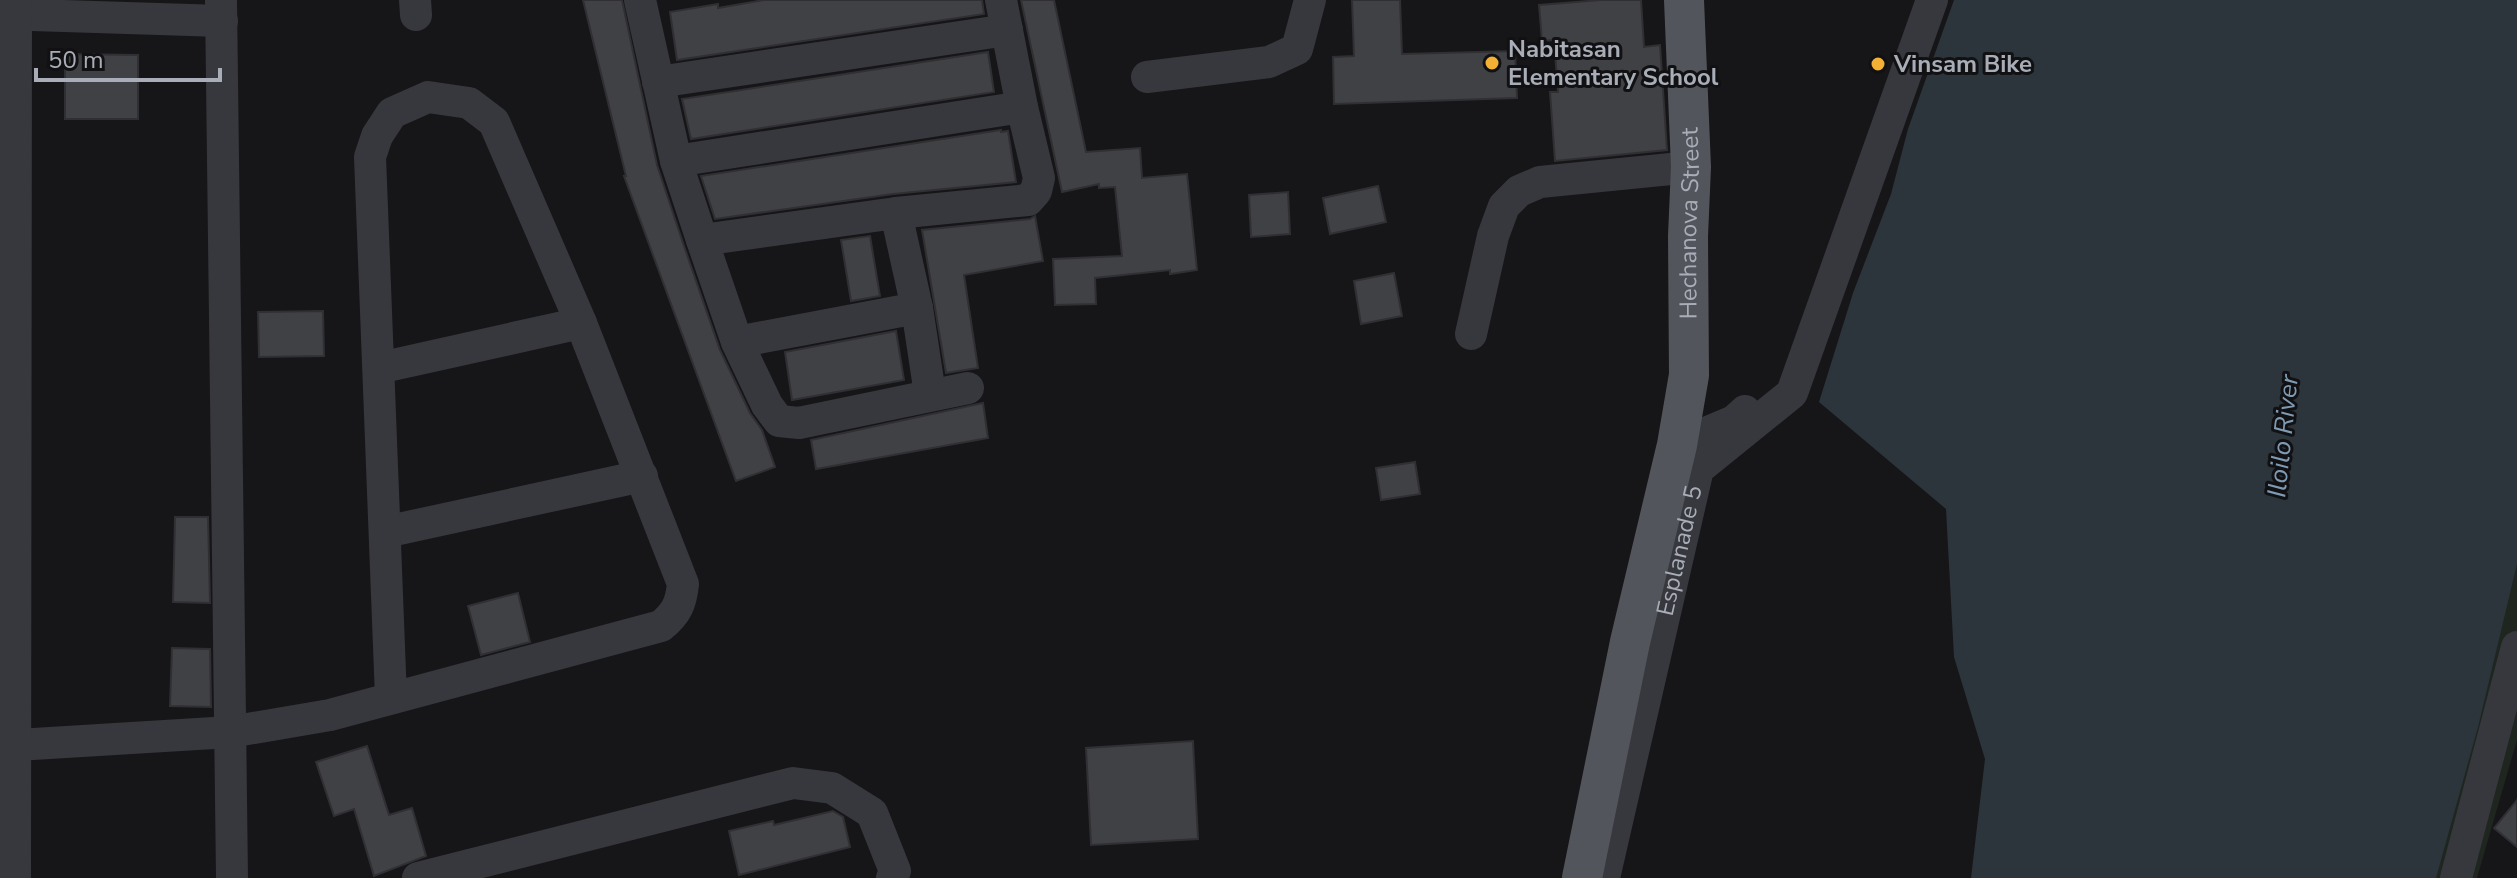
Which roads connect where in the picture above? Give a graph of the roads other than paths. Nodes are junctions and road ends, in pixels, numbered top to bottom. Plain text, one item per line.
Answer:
1 (640, 0) edge
2 (1310, 0) edge
3 (1684, 0) edge
4 (1917, 0) edge
5 (1932, 0) edge
6 (11, 10) edge
7 (222, 11) edge
8 (1004, 15) edge
9 (1147, 77) dead end
10 (658, 82) junction
11 (1022, 107) junction
12 (676, 161) junction
13 (1691, 167) junction
14 (896, 213) junction
15 (702, 240) junction
16 (917, 308) junction
17 (581, 323) junction
18 (1471, 334) dead end
19 (737, 342) junction
20 (379, 368) junction
21 (968, 388) dead end
22 (930, 394) junction
23 (1677, 445) junction
24 (642, 476) junction
25 (385, 532) junction
26 (2517, 647) edge
27 (391, 698) junction
28 (230, 732) junction
29 (7, 745) edge
30 (15, 878) edge
31 (232, 878) edge
32 (418, 878) edge
33 (892, 878) edge
34 (1582, 878) edge
35 (1604, 878) edge
36 (2456, 878) edge

1 - 10 street
2 - 9 street
3 - 13 main road, Hechanova Street
4 - 23 street
5 - 35 street, Esplanade 5
6 - 7 street
6 - 29 street
7 - 28 street
8 - 10 street
8 - 11 street
10 - 12 street
11 - 12 street
11 - 14 street
12 - 15 street
13 - 18 street
13 - 23 main road, Hechanova Street
14 - 15 street
14 - 16 street
15 - 19 street
16 - 19 street
16 - 22 street
17 - 20 street
17 - 20 street
17 - 24 street
19 - 22 street
20 - 25 street
21 - 22 street
23 - 34 main road, Hechanova Street
24 - 25 street
24 - 27 street
25 - 27 street
26 - 36 street
27 - 28 street
28 - 29 street
28 - 31 street
29 - 30 street
32 - 33 street

